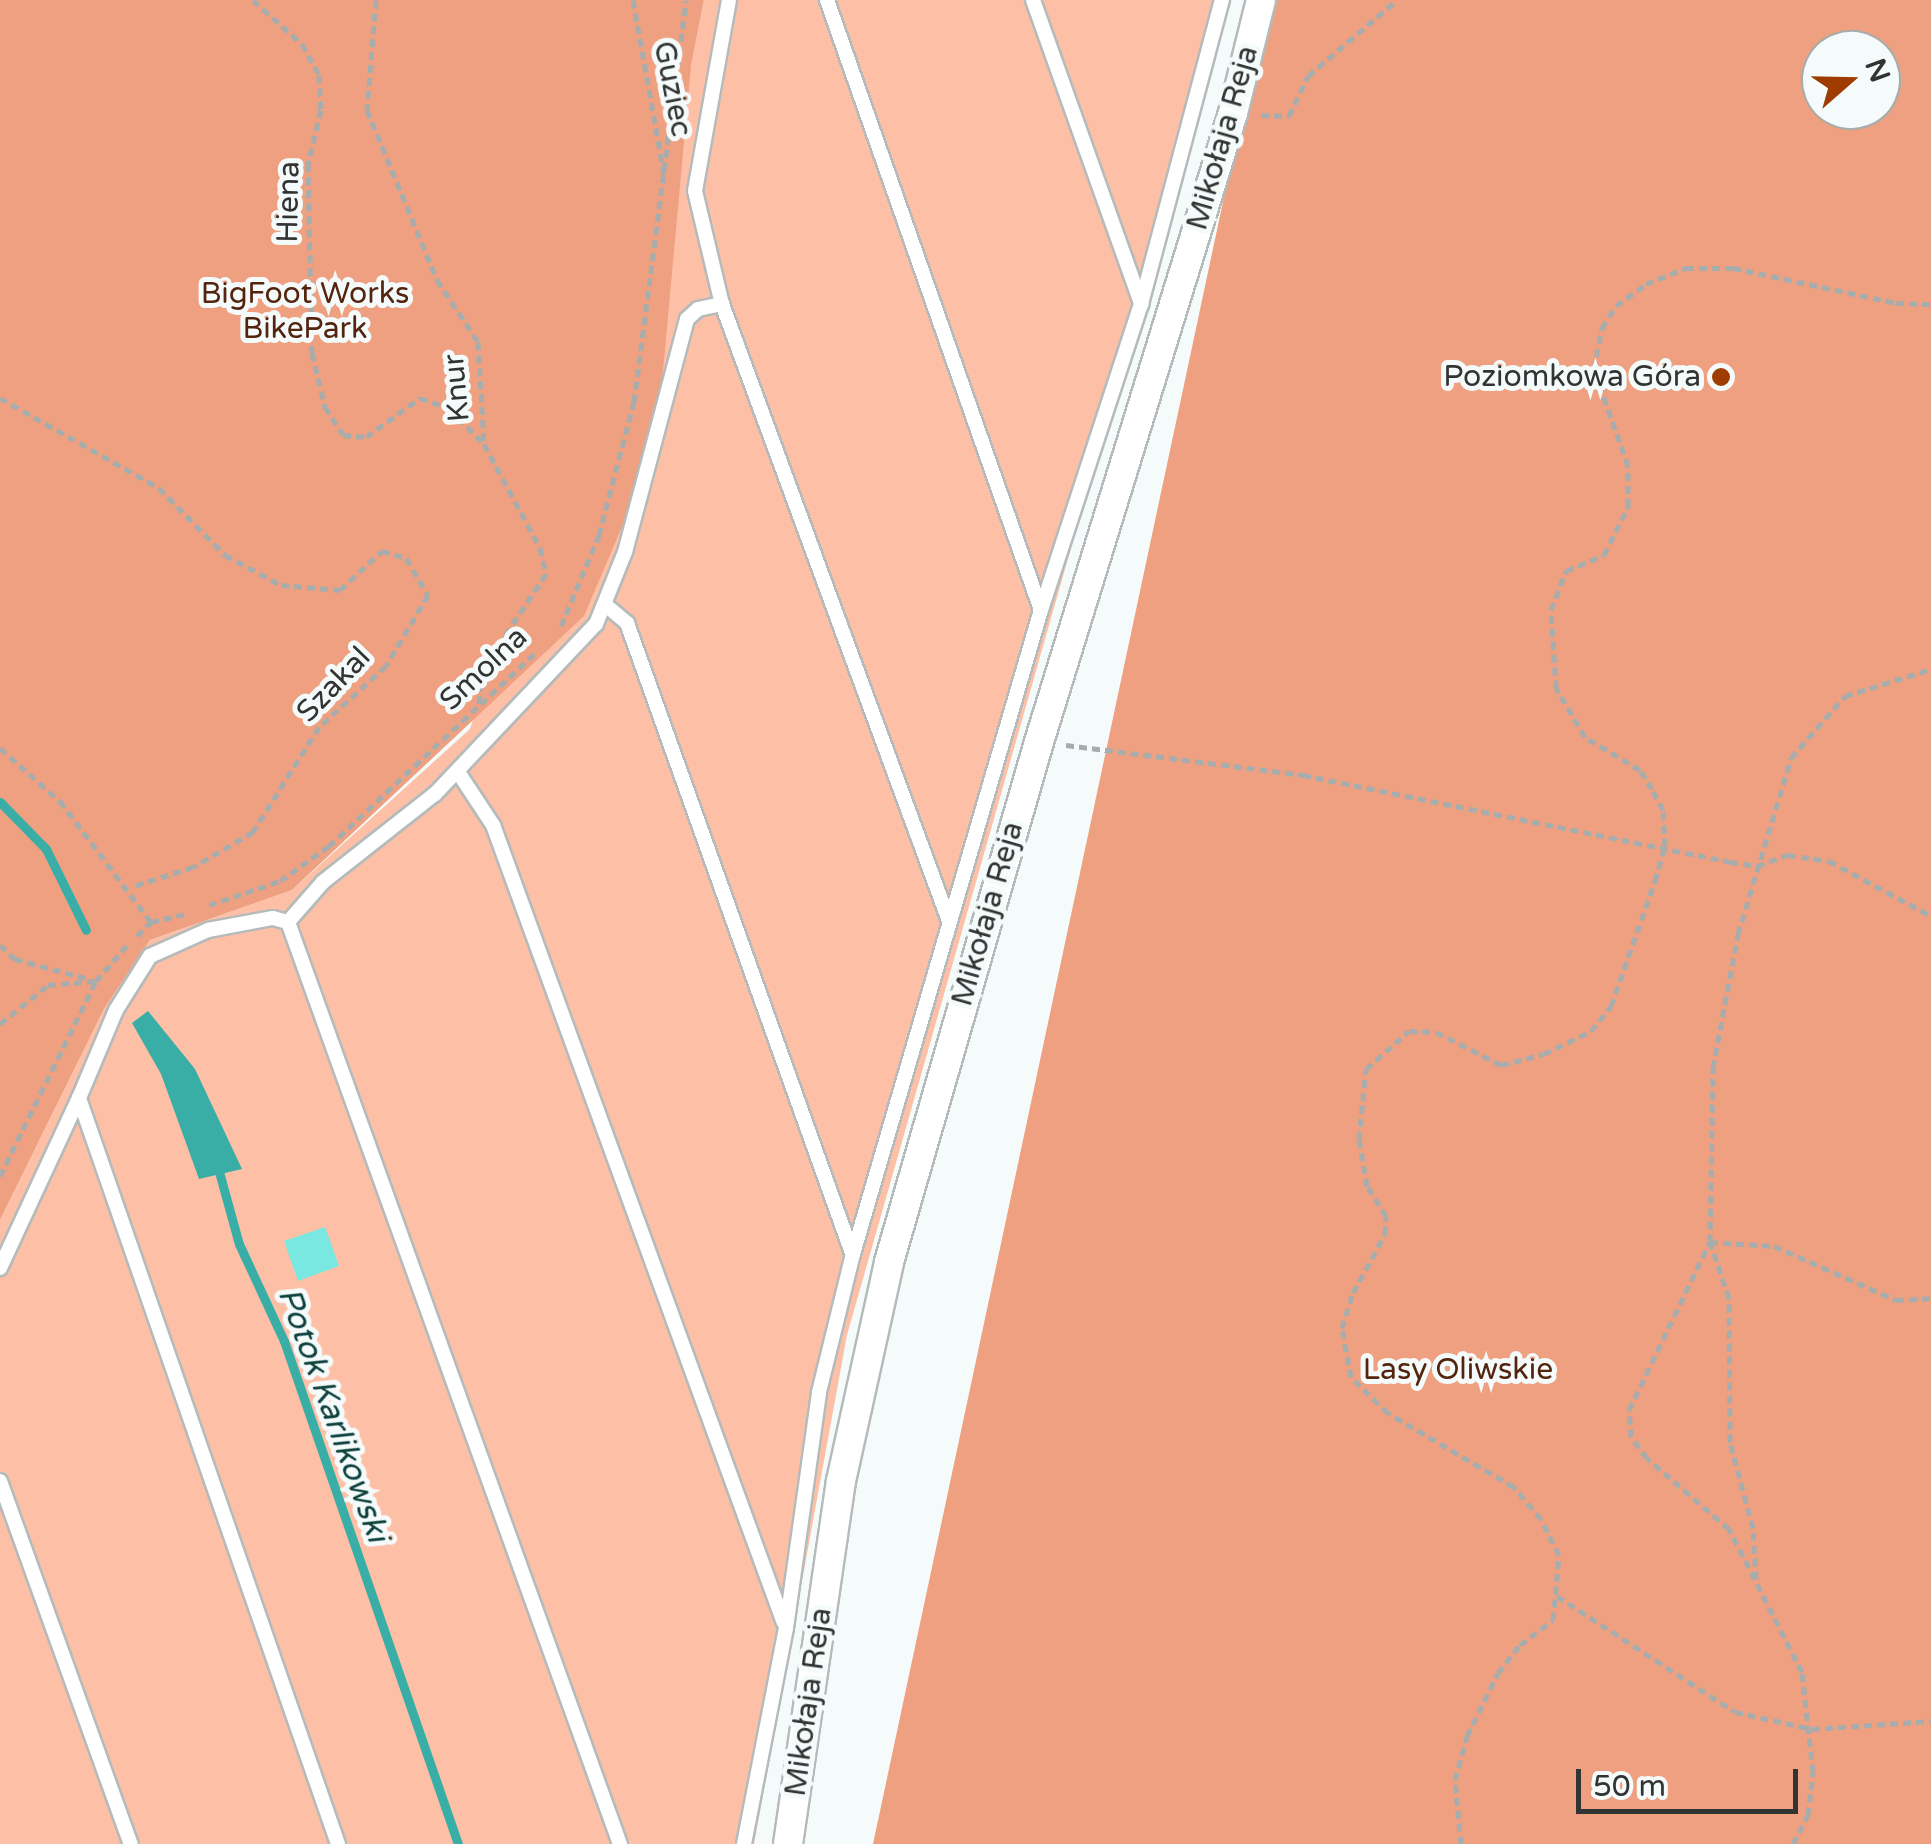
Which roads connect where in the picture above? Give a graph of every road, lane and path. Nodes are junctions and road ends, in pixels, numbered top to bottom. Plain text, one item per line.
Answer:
1 (253, 0) edge
2 (376, 0) edge
3 (633, 0) edge
4 (686, 0) edge
5 (729, 0) edge
6 (827, 0) edge
7 (1033, 0) edge
8 (1222, 0) edge
9 (1260, 0) edge
10 (1397, 0) edge
11 (1233, 113) junction
12 (667, 187) junction
13 (722, 304) junction
14 (1140, 304) junction
15 (1931, 304) edge
16 (0, 398) edge
17 (484, 444) junction
18 (608, 607) junction
19 (1041, 610) junction
20 (560, 629) dead end
21 (547, 642) dead end
22 (1931, 669) edge
23 (479, 705) junction
24 (1038, 742) junction
25 (0, 748) edge
26 (458, 772) junction
27 (1665, 846) junction
28 (1756, 866) junction
29 (131, 887) junction
30 (1931, 916) edge
31 (152, 922) junction
32 (288, 922) junction
33 (950, 922) junction
34 (0, 945) edge
35 (96, 981) junction
36 (0, 1024) edge
37 (79, 1098) junction
38 (0, 1176) edge
39 (1710, 1242) junction
40 (853, 1254) junction
41 (0, 1268) edge
42 (1931, 1298) edge
43 (0, 1481) edge
44 (1756, 1582) junction
45 (1558, 1596) junction
46 (786, 1628) junction
47 (1931, 1721) edge
48 (1812, 1729) junction
49 (130, 1844) edge
50 (338, 1844) edge
51 (620, 1844) edge
52 (744, 1844) edge
53 (788, 1844) edge
54 (1461, 1844) edge
55 (1793, 1844) edge

1 - 17 path, Hiena
2 - 17 path, Knur
3 - 12 path, Guziec
4 - 12 path, Smolna
5 - 13 lane
6 - 19 lane
7 - 14 lane
8 - 14 lane
9 - 11 street, Mikołaja Reja
10 - 11 path
11 - 24 street, Mikołaja Reja
12 - 20 path, Smolna
13 - 18 lane
13 - 33 lane
14 - 19 lane
15 - 27 path
16 - 29 path, Szakal
17 - 23 path, Knur
18 - 26 lane
18 - 40 lane
19 - 33 lane
21 - 23 path, Smolna
22 - 28 path
23 - 31 path, Smolna
24 - 27 path
24 - 53 street, Mikołaja Reja
25 - 29 path
26 - 32 lane
26 - 46 lane
27 - 28 path
27 - 45 path
28 - 30 path
28 - 39 path
29 - 31 path
31 - 35 path, Smolna
32 - 37 lane
32 - 51 lane
33 - 40 lane
34 - 35 path
35 - 36 path
35 - 38 path, Smolna
37 - 41 lane
37 - 50 lane
39 - 42 path
39 - 44 path
39 - 44 path
40 - 46 lane
43 - 49 lane
44 - 48 path
45 - 48 path
45 - 54 path
46 - 52 lane
47 - 48 path
48 - 55 path

